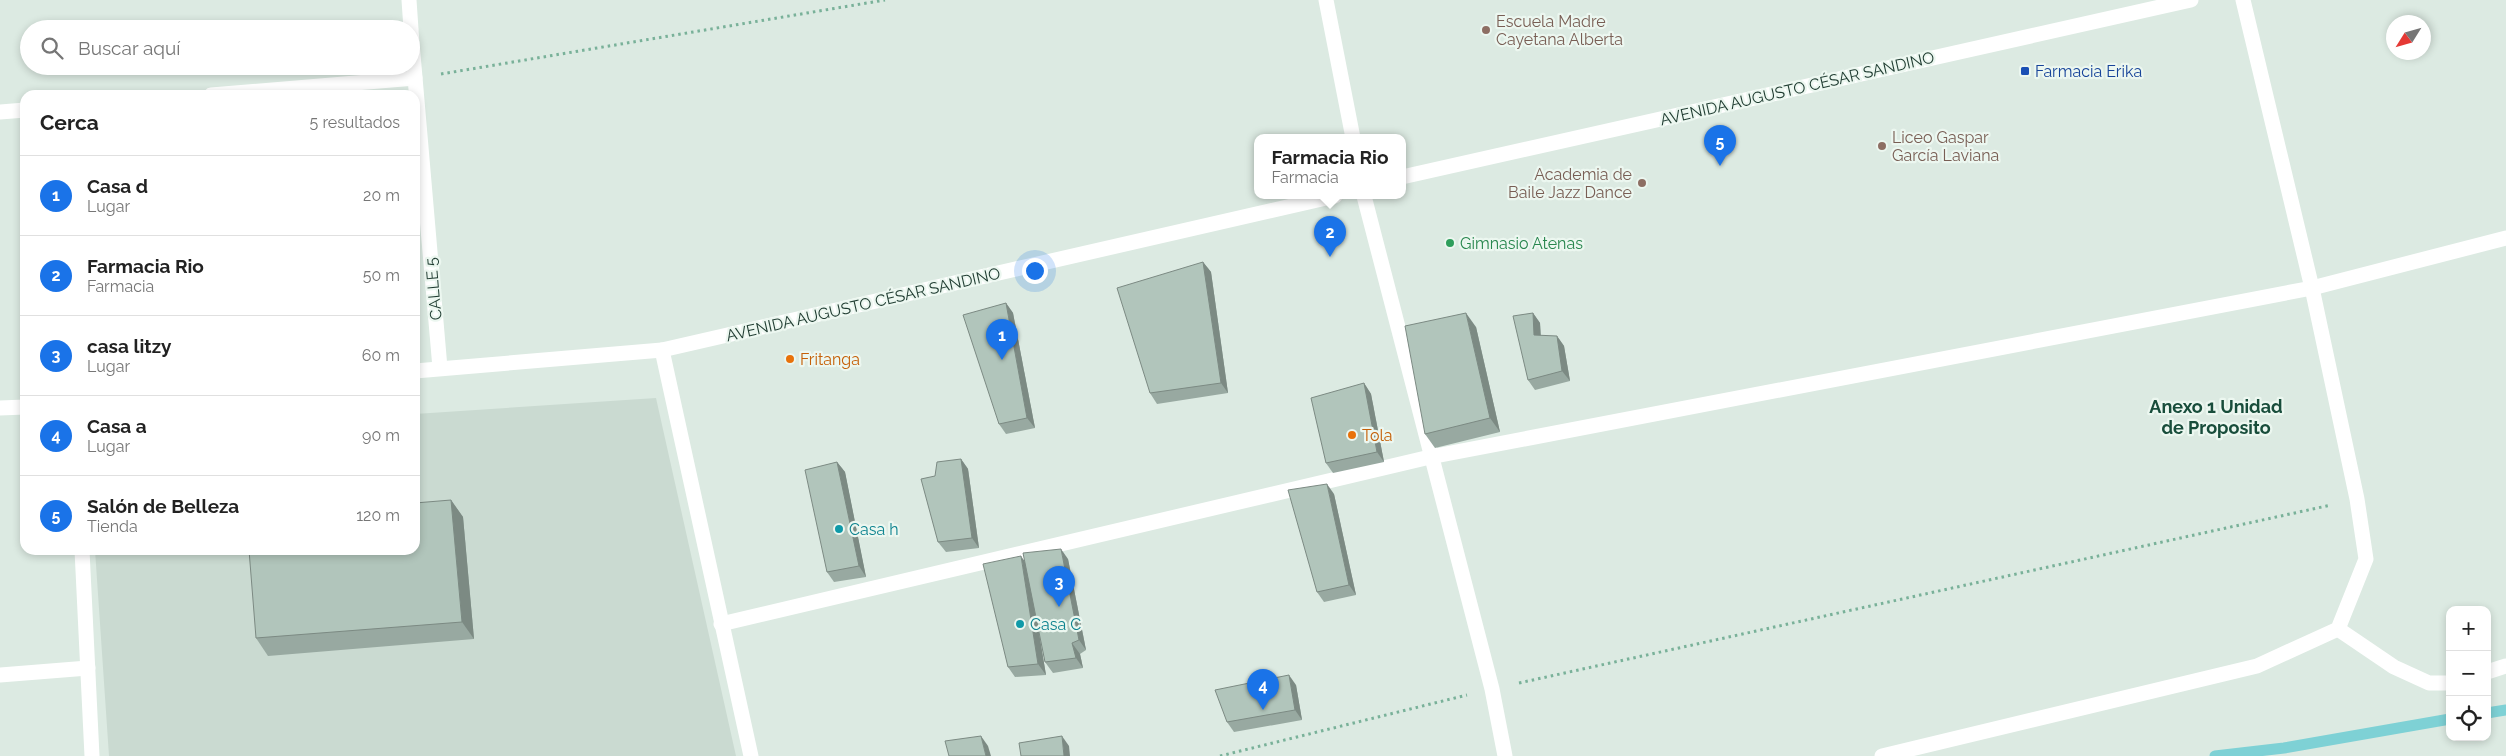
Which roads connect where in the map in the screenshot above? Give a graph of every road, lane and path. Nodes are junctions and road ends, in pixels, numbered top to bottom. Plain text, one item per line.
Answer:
1 (409, 0) edge
2 (885, 0) edge
3 (1326, 0) edge
4 (2191, 0) edge
5 (2244, 0) edge
6 (410, 20) edge
7 (415, 75) edge
8 (415, 78) junction
9 (271, 90) edge
10 (416, 90) edge
11 (20, 110) edge
12 (0, 112) edge
13 (1352, 134) edge
14 (420, 136) edge
15 (1406, 176) edge
16 (1322, 199) edge
17 (1365, 199) edge
18 (2506, 238) edge
19 (2312, 288) junction
20 (662, 350) junction
21 (440, 368) junction
22 (420, 370) edge
23 (20, 407) edge
24 (0, 408) edge
25 (1430, 457) junction
26 (2357, 499) junction
27 (82, 555) edge
28 (721, 624) junction
29 (2338, 630) junction
30 (2506, 666) edge
31 (88, 668) junction
32 (2491, 671) edge
33 (0, 675) edge
34 (2446, 683) edge
35 (1492, 689) junction
36 (92, 756) edge
37 (751, 756) edge
38 (1220, 756) edge
39 (1505, 756) edge
40 (1882, 756) edge

1 - 6 street, CALLE 5
2 - 8 path
3 - 13 street
4 - 15 street, AVENIDA AUGUSTO CÉSAR SANDINO
5 - 19 street
7 - 8 street, CALLE 5
8 - 9 street
8 - 10 street, CALLE 5
11 - 12 street
14 - 21 street, CALLE 5
16 - 20 street, AVENIDA AUGUSTO CÉSAR SANDINO
17 - 25 street
18 - 19 street
19 - 25 street
19 - 26 street
20 - 21 street, AVENIDA AUGUSTO CÉSAR SANDINO
20 - 28 street
21 - 22 street, AVENIDA AUGUSTO CÉSAR SANDINO
23 - 24 street
25 - 28 street
25 - 35 street
26 - 29 street
26 - 35 path
27 - 31 street
28 - 37 street
29 - 34 street
29 - 40 street
30 - 32 street
31 - 33 street
31 - 36 street
35 - 38 path
35 - 39 street

